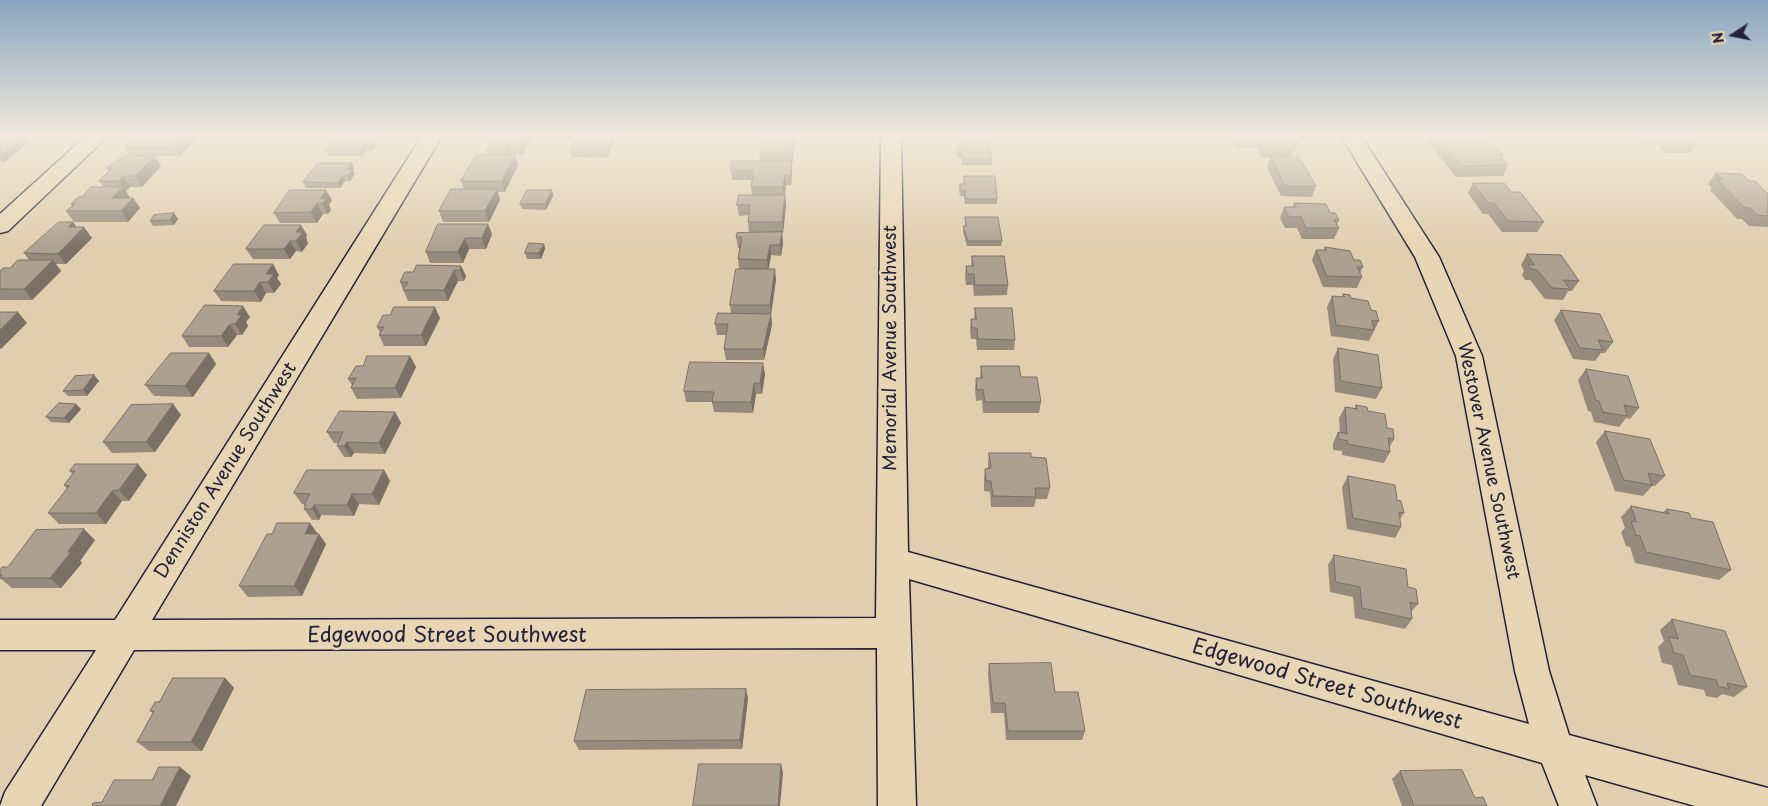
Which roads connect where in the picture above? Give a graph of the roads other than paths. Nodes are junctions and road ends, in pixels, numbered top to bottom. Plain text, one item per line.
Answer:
1 (57, 174) edge
2 (409, 174) edge
3 (891, 174) edge
4 (1375, 174) edge
5 (0, 226) edge
6 (892, 561) junction
7 (893, 633) junction
8 (0, 635) edge
9 (124, 636) junction
10 (1555, 749) junction
11 (19, 806) edge
12 (897, 806) edge
13 (1578, 806) edge
14 (1764, 806) edge

1 - 5 street
2 - 9 street, Denniston Avenue Southwest
3 - 6 street, Memorial Avenue Southwest
4 - 10 street, Westover Avenue Southwest
6 - 7 street, Memorial Avenue Southwest
6 - 10 street, Edgewood Street Southwest
7 - 9 street, Edgewood Street Southwest
7 - 12 street
8 - 9 street, Edgewood Street Southwest
9 - 11 street, Denniston Avenue Southwest
10 - 13 street, Westover Avenue Southwest
10 - 14 street, Edgewood Street Southwest

